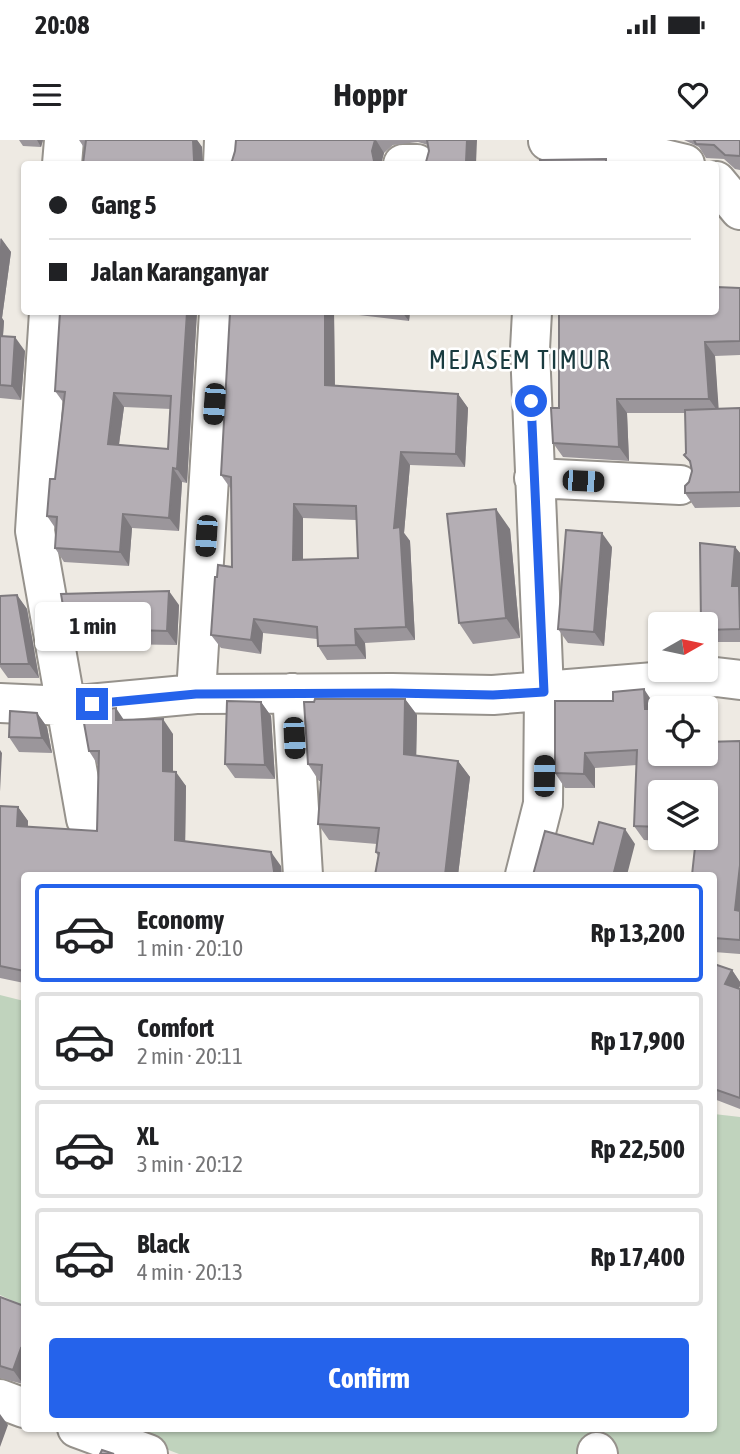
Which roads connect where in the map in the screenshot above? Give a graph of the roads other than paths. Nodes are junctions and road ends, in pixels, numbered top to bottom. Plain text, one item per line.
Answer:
1 (64, 140) edge
2 (224, 140) edge
3 (548, 140) edge
4 (62, 161) edge
5 (223, 161) edge
6 (545, 161) edge
7 (672, 161) edge
8 (719, 185) edge
9 (740, 210) edge
10 (49, 315) edge
11 (219, 315) edge
12 (533, 315) edge
13 (534, 478) junction
14 (680, 485) dead end
15 (740, 680) edge
16 (544, 692) junction
17 (292, 693) junction
18 (196, 694) junction
19 (0, 703) edge
20 (66, 706) junction
21 (86, 818) dead end
22 (303, 872) edge
23 (526, 872) edge
24 (0, 1399) edge
25 (21, 1407) edge
26 (87, 1439) edge
27 (148, 1454) edge

1 - 4 street
2 - 5 street
3 - 6 street
3 - 7 street
8 - 9 street
10 - 20 street
11 - 18 street
12 - 13 street
13 - 14 street
13 - 16 street
15 - 16 street
16 - 17 street
16 - 23 street
17 - 18 street
17 - 22 street
18 - 20 street
19 - 20 street
20 - 21 street
24 - 25 street
26 - 27 street

